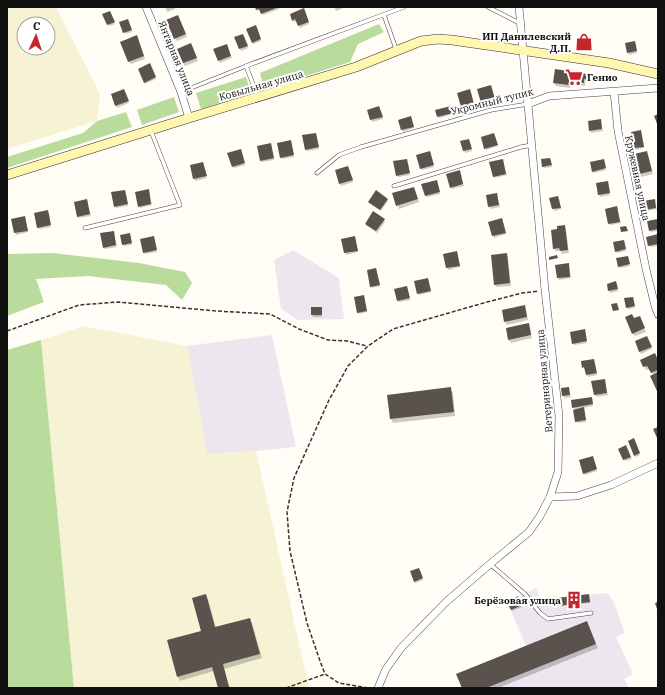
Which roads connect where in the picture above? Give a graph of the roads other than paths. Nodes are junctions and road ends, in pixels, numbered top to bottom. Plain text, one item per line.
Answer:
1 (146, 7) edge
2 (404, 7) edge
3 (488, 7) edge
4 (519, 7) edge
5 (384, 15) junction
6 (520, 24) junction
7 (397, 50) junction
8 (523, 50) junction
9 (246, 66) junction
10 (658, 74) edge
11 (658, 88) edge
12 (181, 92) junction
13 (614, 92) junction
14 (258, 97) junction
15 (528, 104) junction
16 (189, 118) junction
17 (151, 130) junction
18 (532, 145) junction
19 (317, 173) dead end
20 (7, 175) edge
21 (394, 186) dead end
22 (85, 228) dead end
23 (658, 314) edge
24 (658, 463) edge
25 (550, 497) junction
26 (490, 564) junction
27 (591, 613) dead end
28 (378, 688) edge

1 - 12 street, Янтарная улица
2 - 5 lane
3 - 6 lane
4 - 6 street, Ветеринарная улица
5 - 7 lane
5 - 9 lane
6 - 8 street, Ветеринарная улица
7 - 8 street, Ковыльная улица
7 - 14 street, Ковыльная улица
8 - 10 street, Ковыльная улица
8 - 15 street, Ветеринарная улица
9 - 12 lane
9 - 14 lane
11 - 13 street, Укромный тупик
12 - 16 street, Янтарная улица
13 - 15 street, Укромный тупик
13 - 23 street, Кружевная улица
14 - 16 street, Ковыльная улица
15 - 18 street, Ветеринарная улица
15 - 19 lane, Укромный тупик
16 - 17 street, Ковыльная улица
17 - 20 street, Ковыльная улица
17 - 22 lane
18 - 21 lane
18 - 25 street, Ветеринарная улица
24 - 25 street
25 - 26 street, Ветеринарная улица
26 - 27 lane
26 - 28 street, Ветеринарная улица

